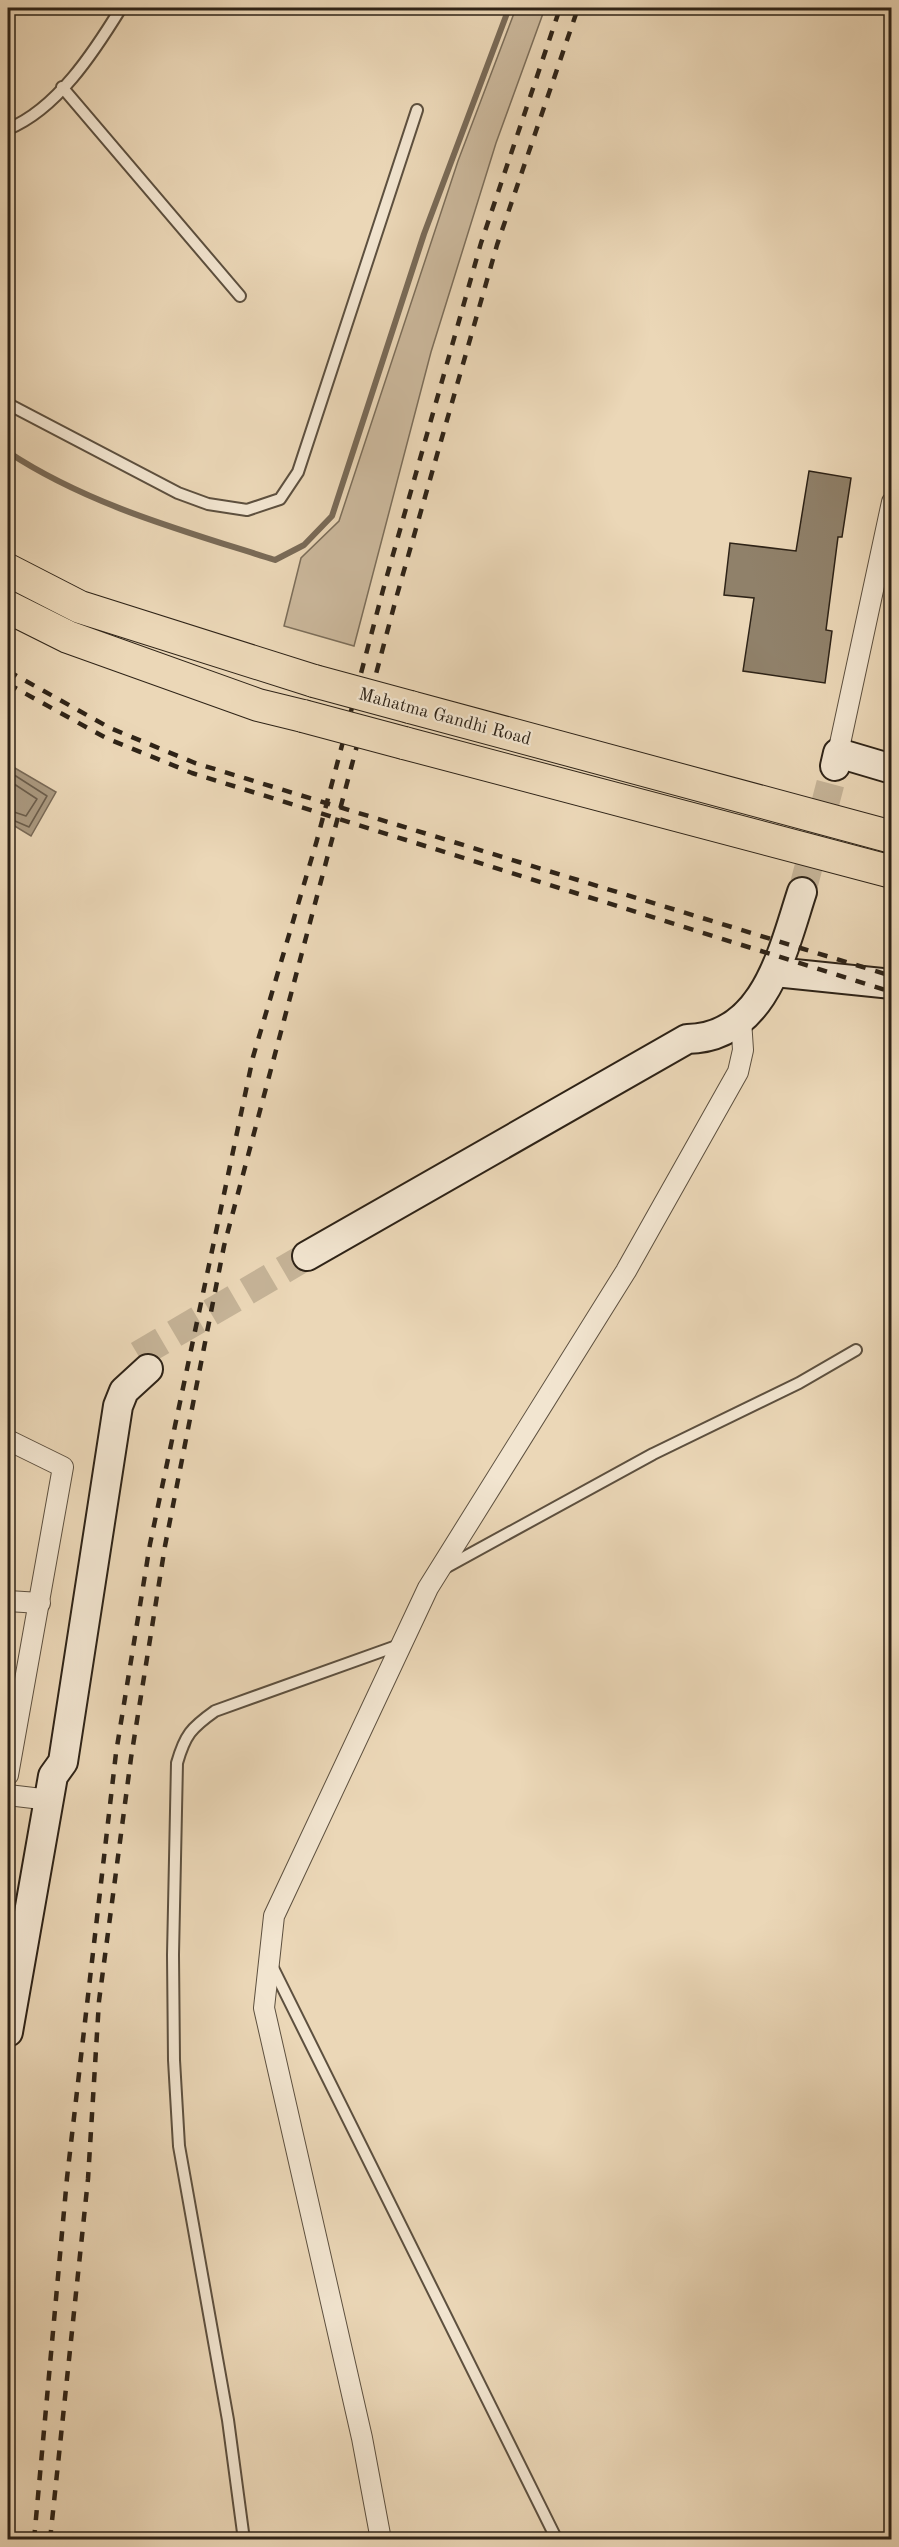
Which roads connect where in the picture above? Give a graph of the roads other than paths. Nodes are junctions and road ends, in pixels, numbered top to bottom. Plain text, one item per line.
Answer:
1 (121, 8) edge
2 (62, 87) junction
3 (417, 110) dead end
4 (8, 129) edge
5 (240, 296) dead end
6 (8, 404) edge
7 (891, 502) edge
8 (8, 570) edge
9 (8, 607) edge
10 (837, 760) joint
11 (891, 769) edge
12 (891, 837) edge
13 (889, 872) edge
14 (802, 892) tunnel mouth
15 (775, 972) junction
16 (891, 984) edge
17 (741, 1020) junction
18 (312, 1263) tunnel mouth
19 (856, 1350) dead end
20 (143, 1362) tunnel mouth
21 (8, 1440) edge
22 (439, 1572) junction
23 (8, 1601) edge
24 (40, 1603) junction
25 (402, 1644) junction
26 (8, 1775) edge
27 (51, 1788) junction
28 (8, 1795) edge
29 (269, 1960) junction
30 (8, 2032) edge
31 (244, 2540) edge
32 (381, 2540) edge
33 (557, 2540) edge

1 - 2 lane
2 - 4 lane
2 - 5 lane
3 - 6 lane
7 - 10 street
8 - 12 main road, Mahatma Gandhi Road, bridge
9 - 13 main road, Mahatma Gandhi Road, bridge
10 - 11 street
14 - 15 street
15 - 16 street
15 - 17 street
17 - 18 street
17 - 22 street
19 - 22 lane
20 - 27 street
21 - 24 street
22 - 25 street
23 - 24 street
24 - 26 street
25 - 29 street
25 - 31 lane
27 - 28 street
27 - 30 street
29 - 32 street
29 - 33 lane

